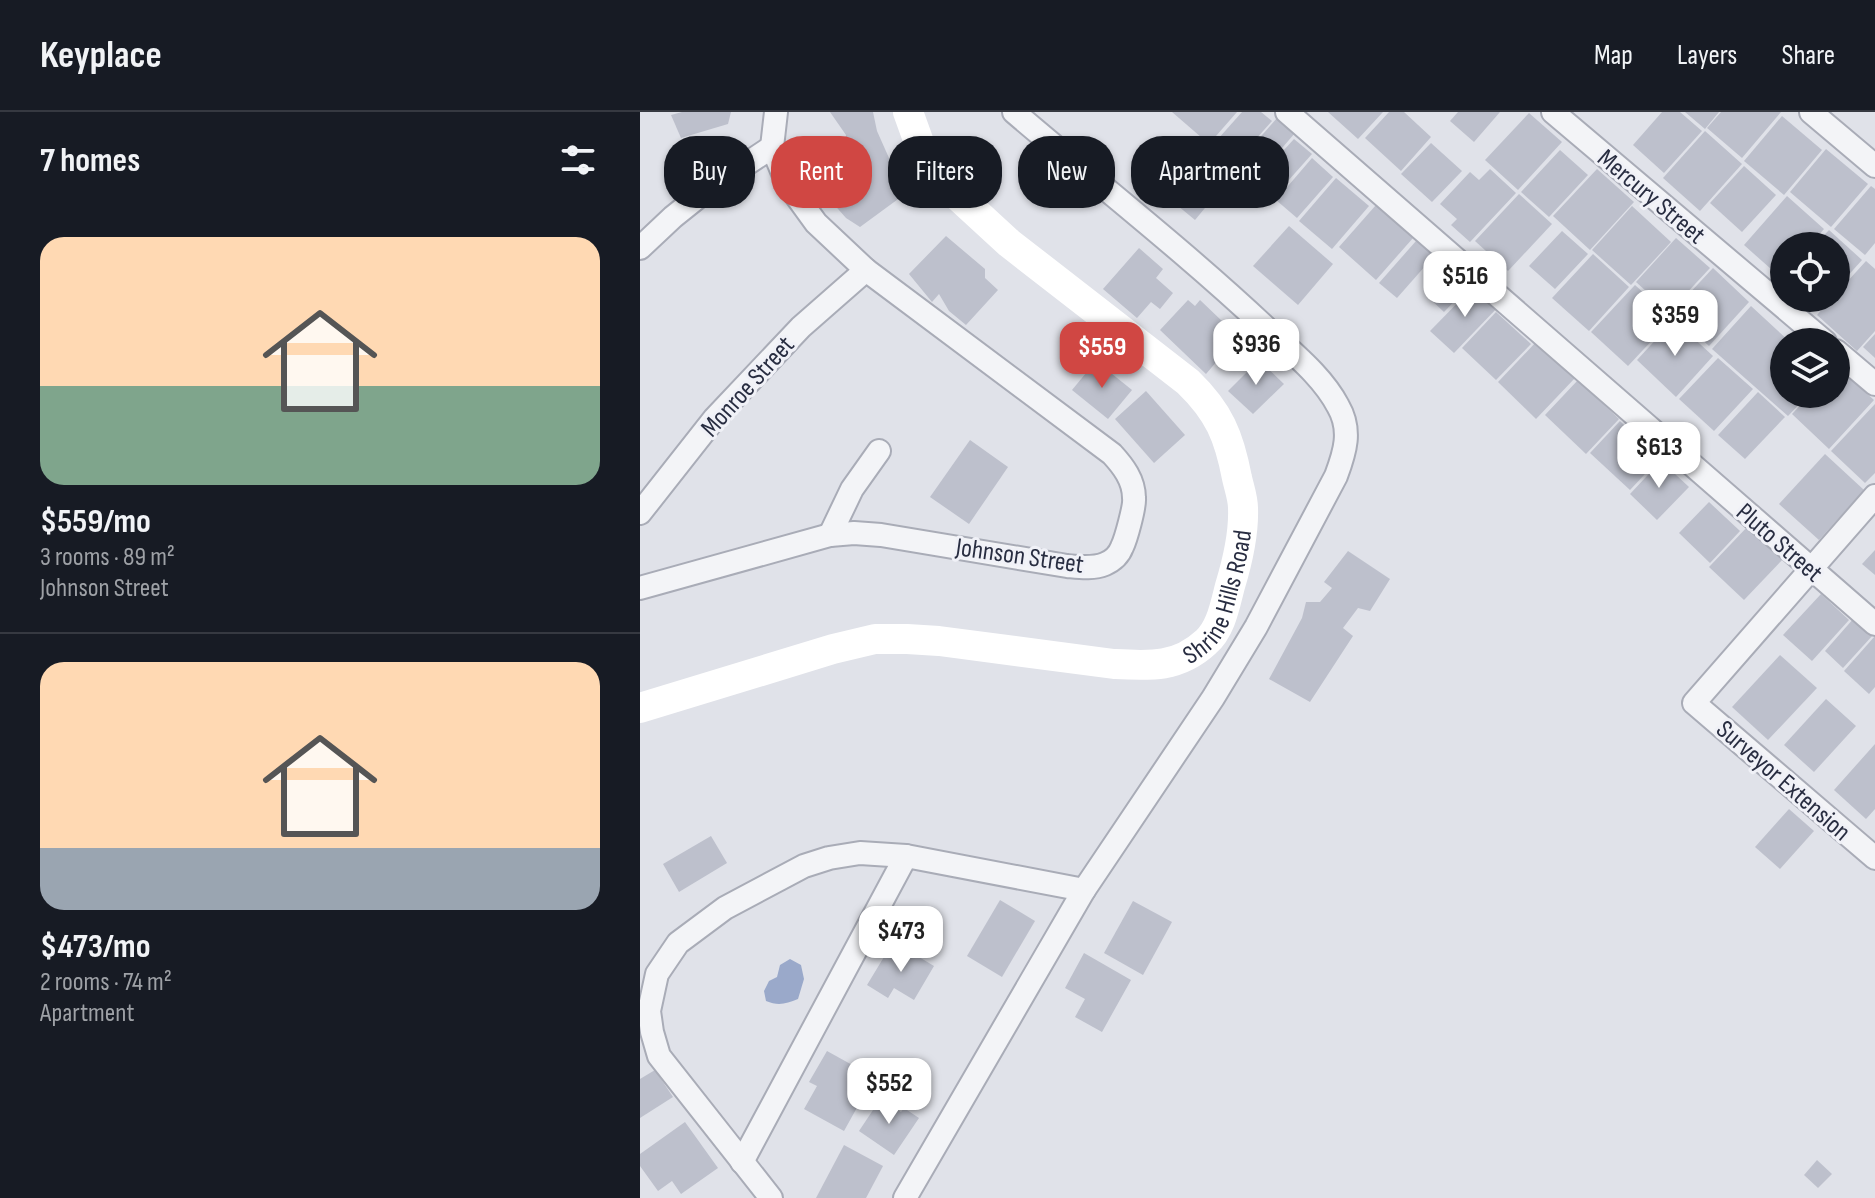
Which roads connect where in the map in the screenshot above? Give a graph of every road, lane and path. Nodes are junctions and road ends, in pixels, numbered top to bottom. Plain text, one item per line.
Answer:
1 (776, 112) edge
2 (908, 112) edge
3 (1014, 112) edge
4 (1287, 112) edge
5 (1553, 112) edge
6 (1811, 112) edge
7 (773, 136) edge
8 (771, 148) edge
9 (1875, 166) edge
10 (805, 208) edge
11 (640, 248) edge
12 (866, 270) junction
13 (1808, 328) edge
14 (1850, 363) edge
15 (1875, 384) edge
16 (879, 451) dead end
17 (1875, 496) edge
18 (640, 513) edge
19 (830, 535) junction
20 (1811, 569) junction
21 (640, 588) edge
22 (1875, 624) edge
23 (640, 708) edge
24 (906, 856) junction
25 (1875, 858) edge
26 (1084, 890) junction
27 (742, 1162) junction
28 (771, 1198) edge
29 (905, 1198) edge

1 - 7 street
2 - 23 street, Shrine Hills Road
3 - 26 street
4 - 20 street, Pluto Street
5 - 13 street, Mercury Street
6 - 9 street
8 - 11 street
10 - 12 street, Johnson Street
12 - 18 street, Monroe Street
12 - 19 street, Johnson Street
14 - 15 street
16 - 19 street
17 - 20 street
19 - 21 street, Johnson Street
20 - 22 street, Pluto Street
20 - 25 street, Surveyor Extension
24 - 26 street
24 - 27 street
24 - 27 street
26 - 29 street
27 - 28 street

